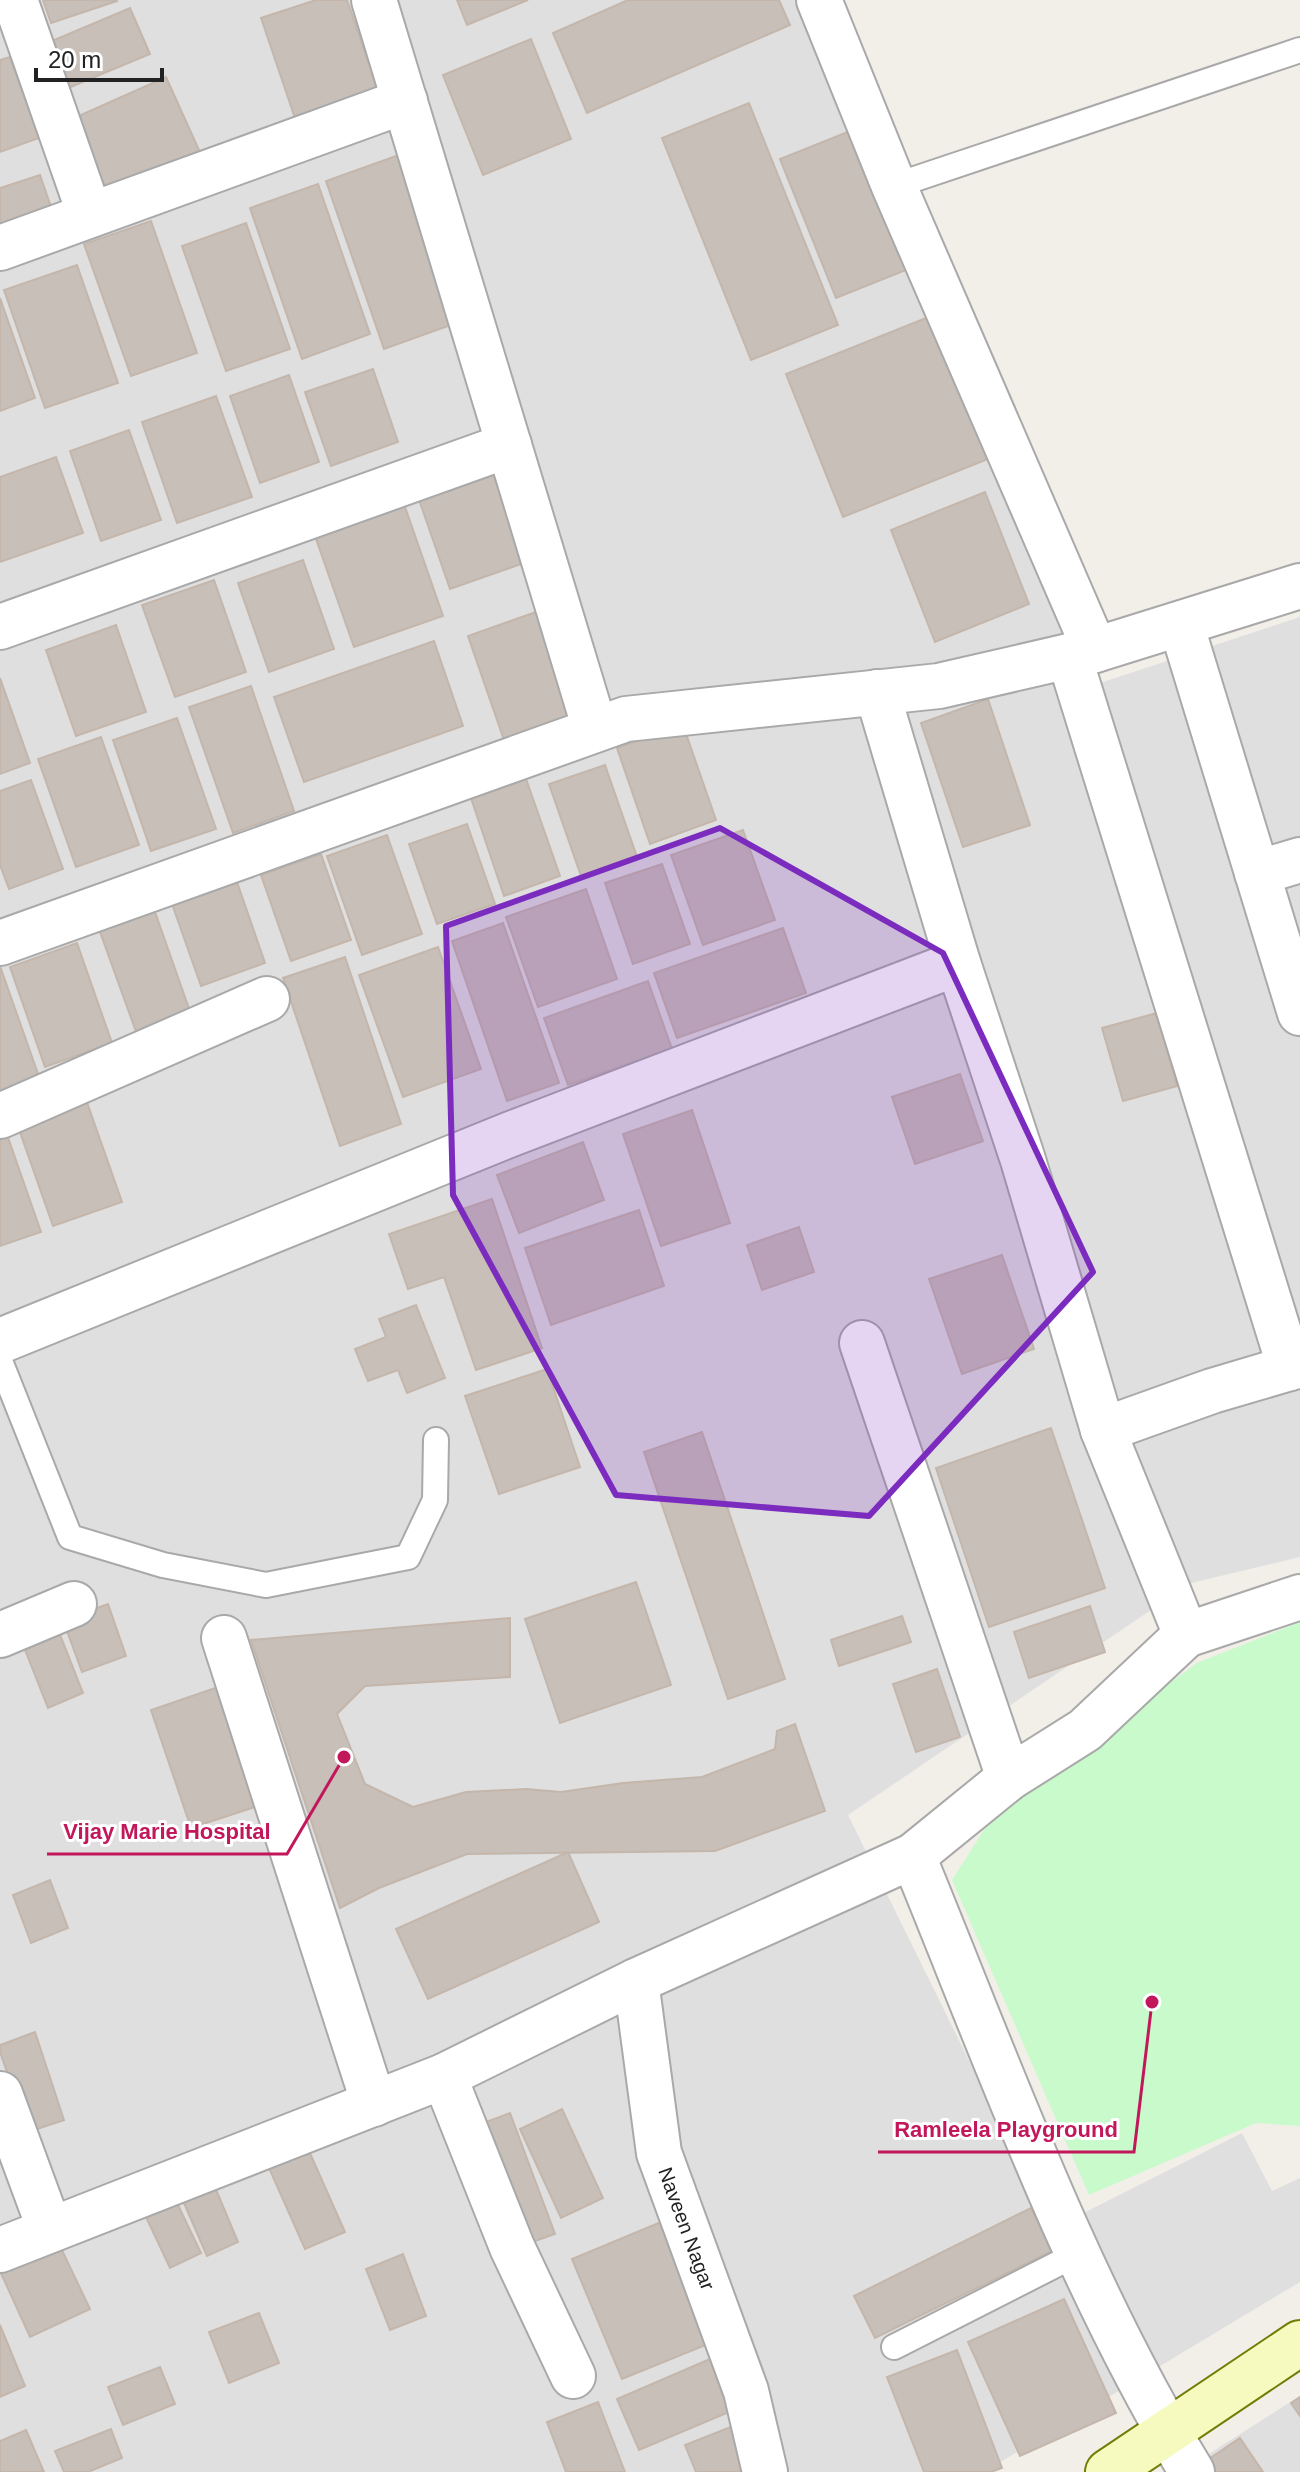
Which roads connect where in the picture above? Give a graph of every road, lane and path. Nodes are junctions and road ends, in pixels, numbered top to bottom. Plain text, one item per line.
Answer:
1 (15, 0) edge
2 (374, 0) edge
3 (819, 0) edge
4 (1300, 50) edge
5 (405, 101) junction
6 (894, 186) junction
7 (90, 215) junction
8 (0, 248) edge
9 (509, 445) junction
10 (1300, 586) edge
11 (1181, 624) junction
12 (0, 627) edge
13 (1082, 653) junction
14 (877, 692) junction
15 (595, 729) junction
16 (1300, 860) edge
17 (1257, 873) junction
18 (0, 943) edge
19 (958, 963) junction
20 (267, 999) dead end
21 (1300, 1013) edge
22 (0, 1116) edge
23 (0, 1341) edge
24 (862, 1343) dead end
25 (0, 1361) edge
26 (1295, 1366) edge
27 (1103, 1430) junction
28 (436, 1440) dead end
29 (1300, 1597) edge
30 (74, 1604) dead end
31 (0, 1635) edge
32 (1186, 1635) junction
33 (224, 1638) dead end
34 (1009, 1778) junction
35 (913, 1856) junction
36 (636, 1981) junction
37 (444, 2076) junction
38 (0, 2094) edge
39 (374, 2104) junction
40 (50, 2230) junction
41 (0, 2250) edge
42 (1077, 2254) junction
43 (1300, 2343) edge
44 (894, 2347) dead end
45 (573, 2376) dead end
46 (1167, 2432) junction
47 (765, 2472) edge
48 (1108, 2472) edge
49 (1192, 2472) edge

1 - 7 street
2 - 5 street
3 - 6 street
4 - 6 lane
5 - 7 street
5 - 9 street
6 - 13 street
7 - 8 street
9 - 12 street
9 - 15 street
10 - 11 street
11 - 13 street
11 - 17 street
13 - 14 street
13 - 26 street
14 - 15 street
14 - 19 street
15 - 18 street
16 - 17 street
17 - 21 street
19 - 23 street
19 - 27 street
20 - 22 street
24 - 34 street
25 - 28 lane
26 - 27 street
27 - 32 street
29 - 32 street
30 - 31 street
32 - 34 street
33 - 39 street
34 - 35 street
35 - 36 street
35 - 42 street
36 - 37 street
36 - 47 street, Naveen Nagar
37 - 39 street
37 - 45 street
38 - 40 street
39 - 40 street
40 - 41 street
42 - 44 lane
42 - 46 street
43 - 46 street
46 - 48 street
46 - 49 street

